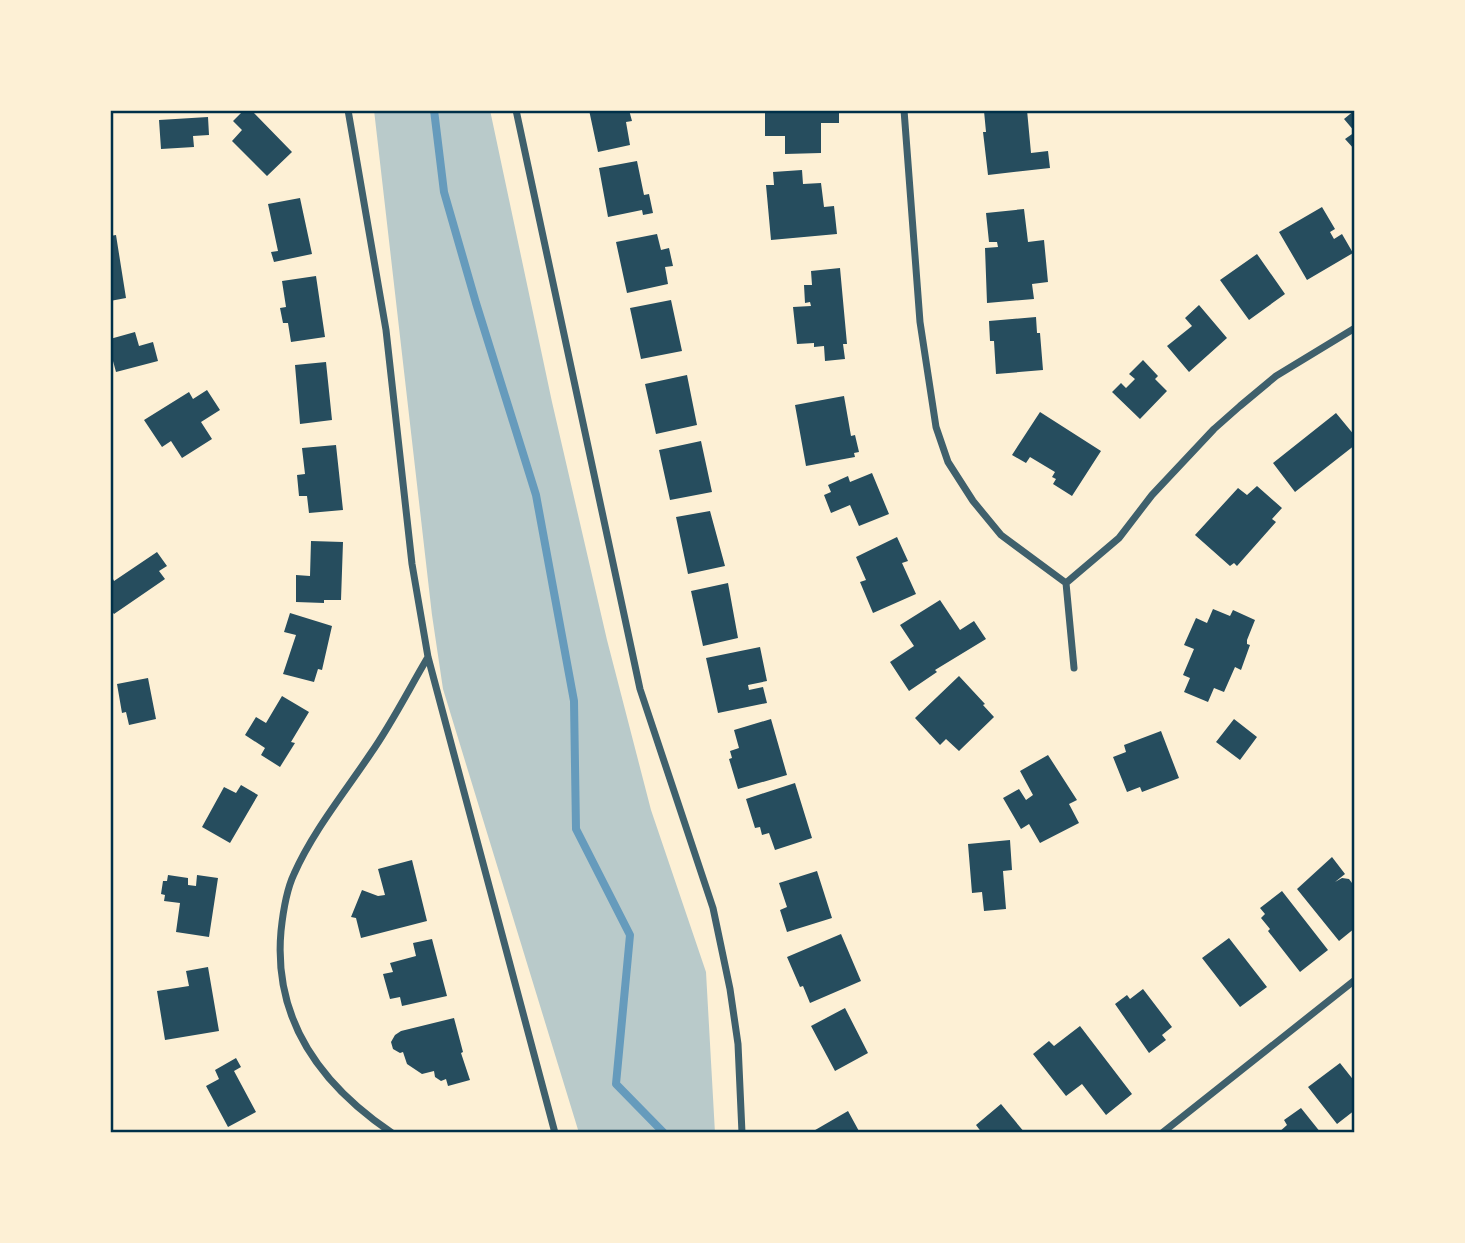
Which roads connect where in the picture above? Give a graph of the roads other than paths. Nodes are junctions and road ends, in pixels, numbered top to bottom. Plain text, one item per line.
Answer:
1 (348, 110) edge
2 (516, 110) edge
3 (904, 110) edge
4 (1355, 328) edge
5 (1066, 583) junction
6 (428, 657) junction
7 (1074, 668) dead end
8 (1355, 979) edge
9 (392, 1133) edge
10 (555, 1133) edge
11 (742, 1133) edge
12 (1161, 1133) edge

1 - 6 street
2 - 11 street
3 - 5 street
4 - 5 street
5 - 7 street
6 - 9 street
6 - 10 street
8 - 12 street

